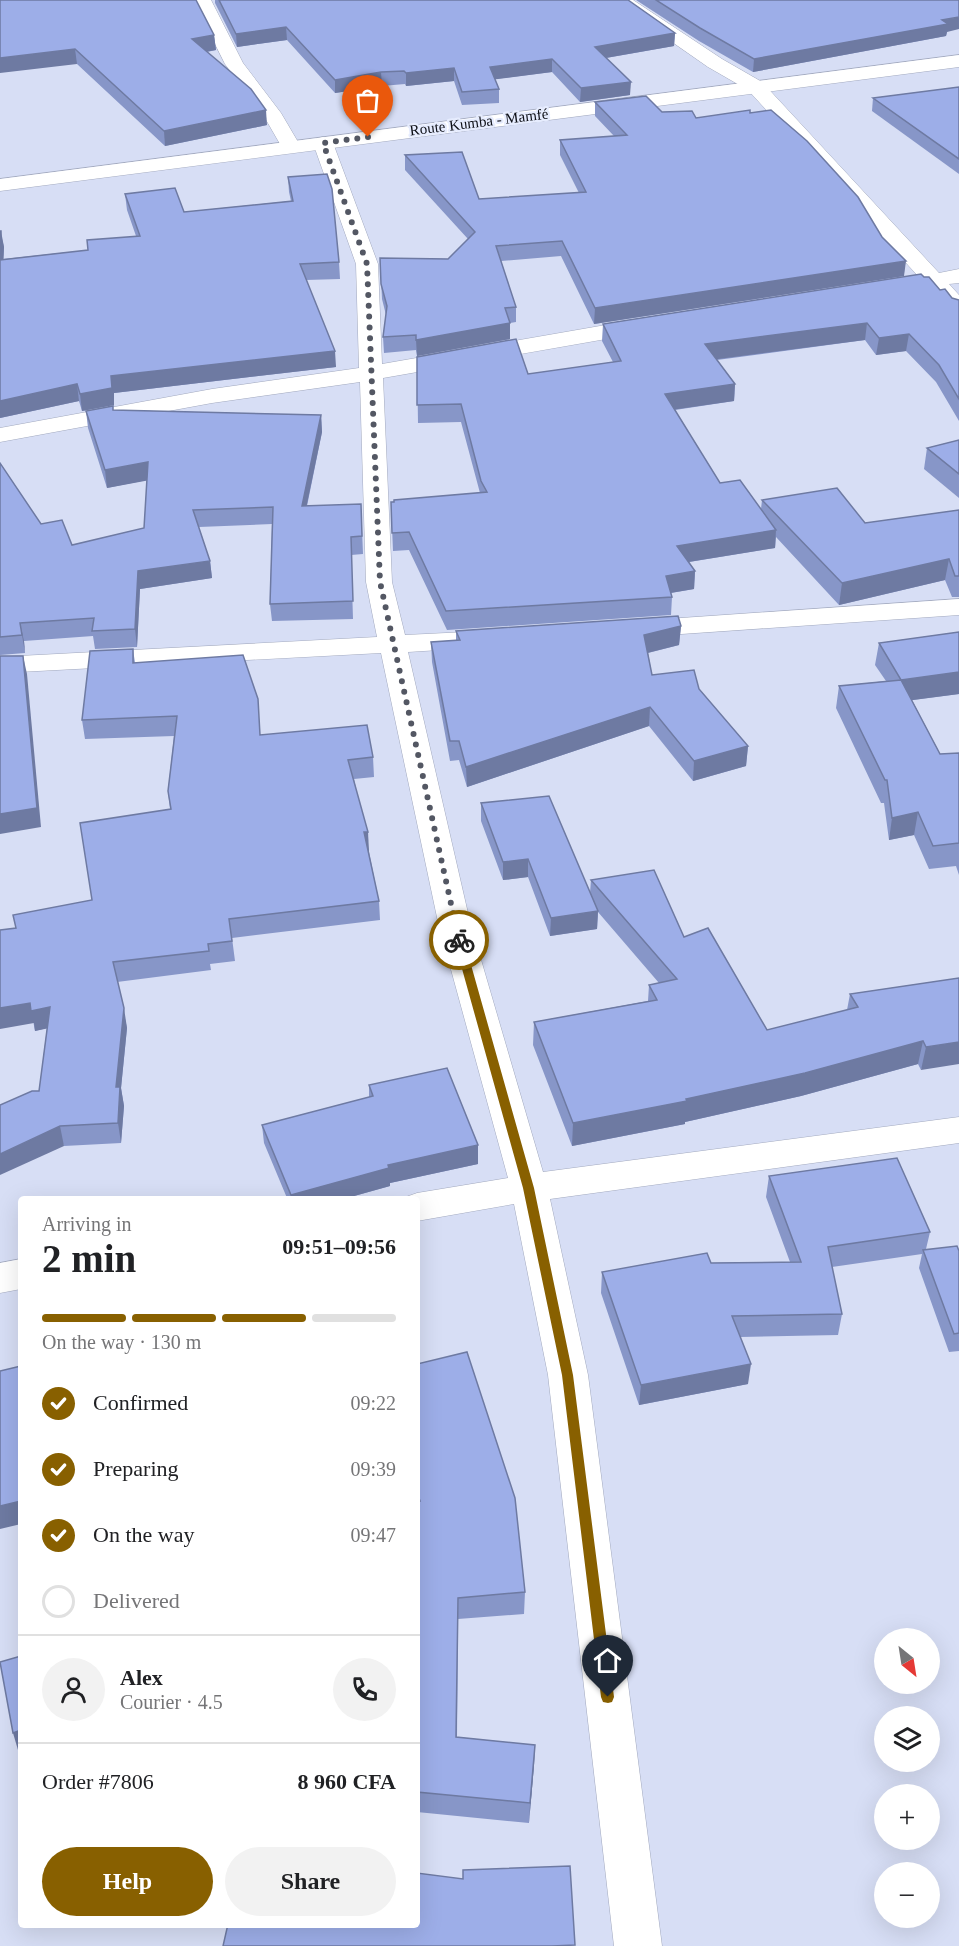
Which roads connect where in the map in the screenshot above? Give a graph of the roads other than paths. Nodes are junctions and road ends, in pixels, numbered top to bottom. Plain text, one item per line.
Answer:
1 (202, 0) edge
2 (621, 0) edge
3 (959, 61) edge
4 (755, 86) junction
5 (323, 143) junction
6 (291, 147) junction
7 (0, 185) edge
8 (959, 276) edge
9 (934, 280) junction
10 (864, 291) edge
11 (959, 308) edge
12 (665, 322) edge
13 (371, 373) junction
14 (0, 435) edge
15 (959, 607) edge
16 (615, 631) edge
17 (508, 638) edge
18 (393, 644) junction
19 (0, 666) edge
20 (959, 1130) edge
21 (529, 1188) junction
22 (420, 1206) edge
23 (18, 1275) edge
24 (0, 1278) edge
25 (638, 1946) edge

1 - 6 main road
2 - 4 main road
3 - 4 main road, Route Kumba - Mamfé
4 - 5 main road, Route Kumba - Mamfé
4 - 9 main road
5 - 6 main road, Route Kumba - Mamfé
5 - 13 main road
6 - 7 main road, Route Kumba - Mamfé
8 - 9 main road
9 - 10 main road
9 - 11 main road
12 - 13 main road
13 - 14 main road
13 - 18 main road
15 - 16 main road
17 - 18 main road
18 - 19 main road
18 - 21 main road
20 - 21 main road
21 - 22 main road
21 - 25 main road
23 - 24 main road

